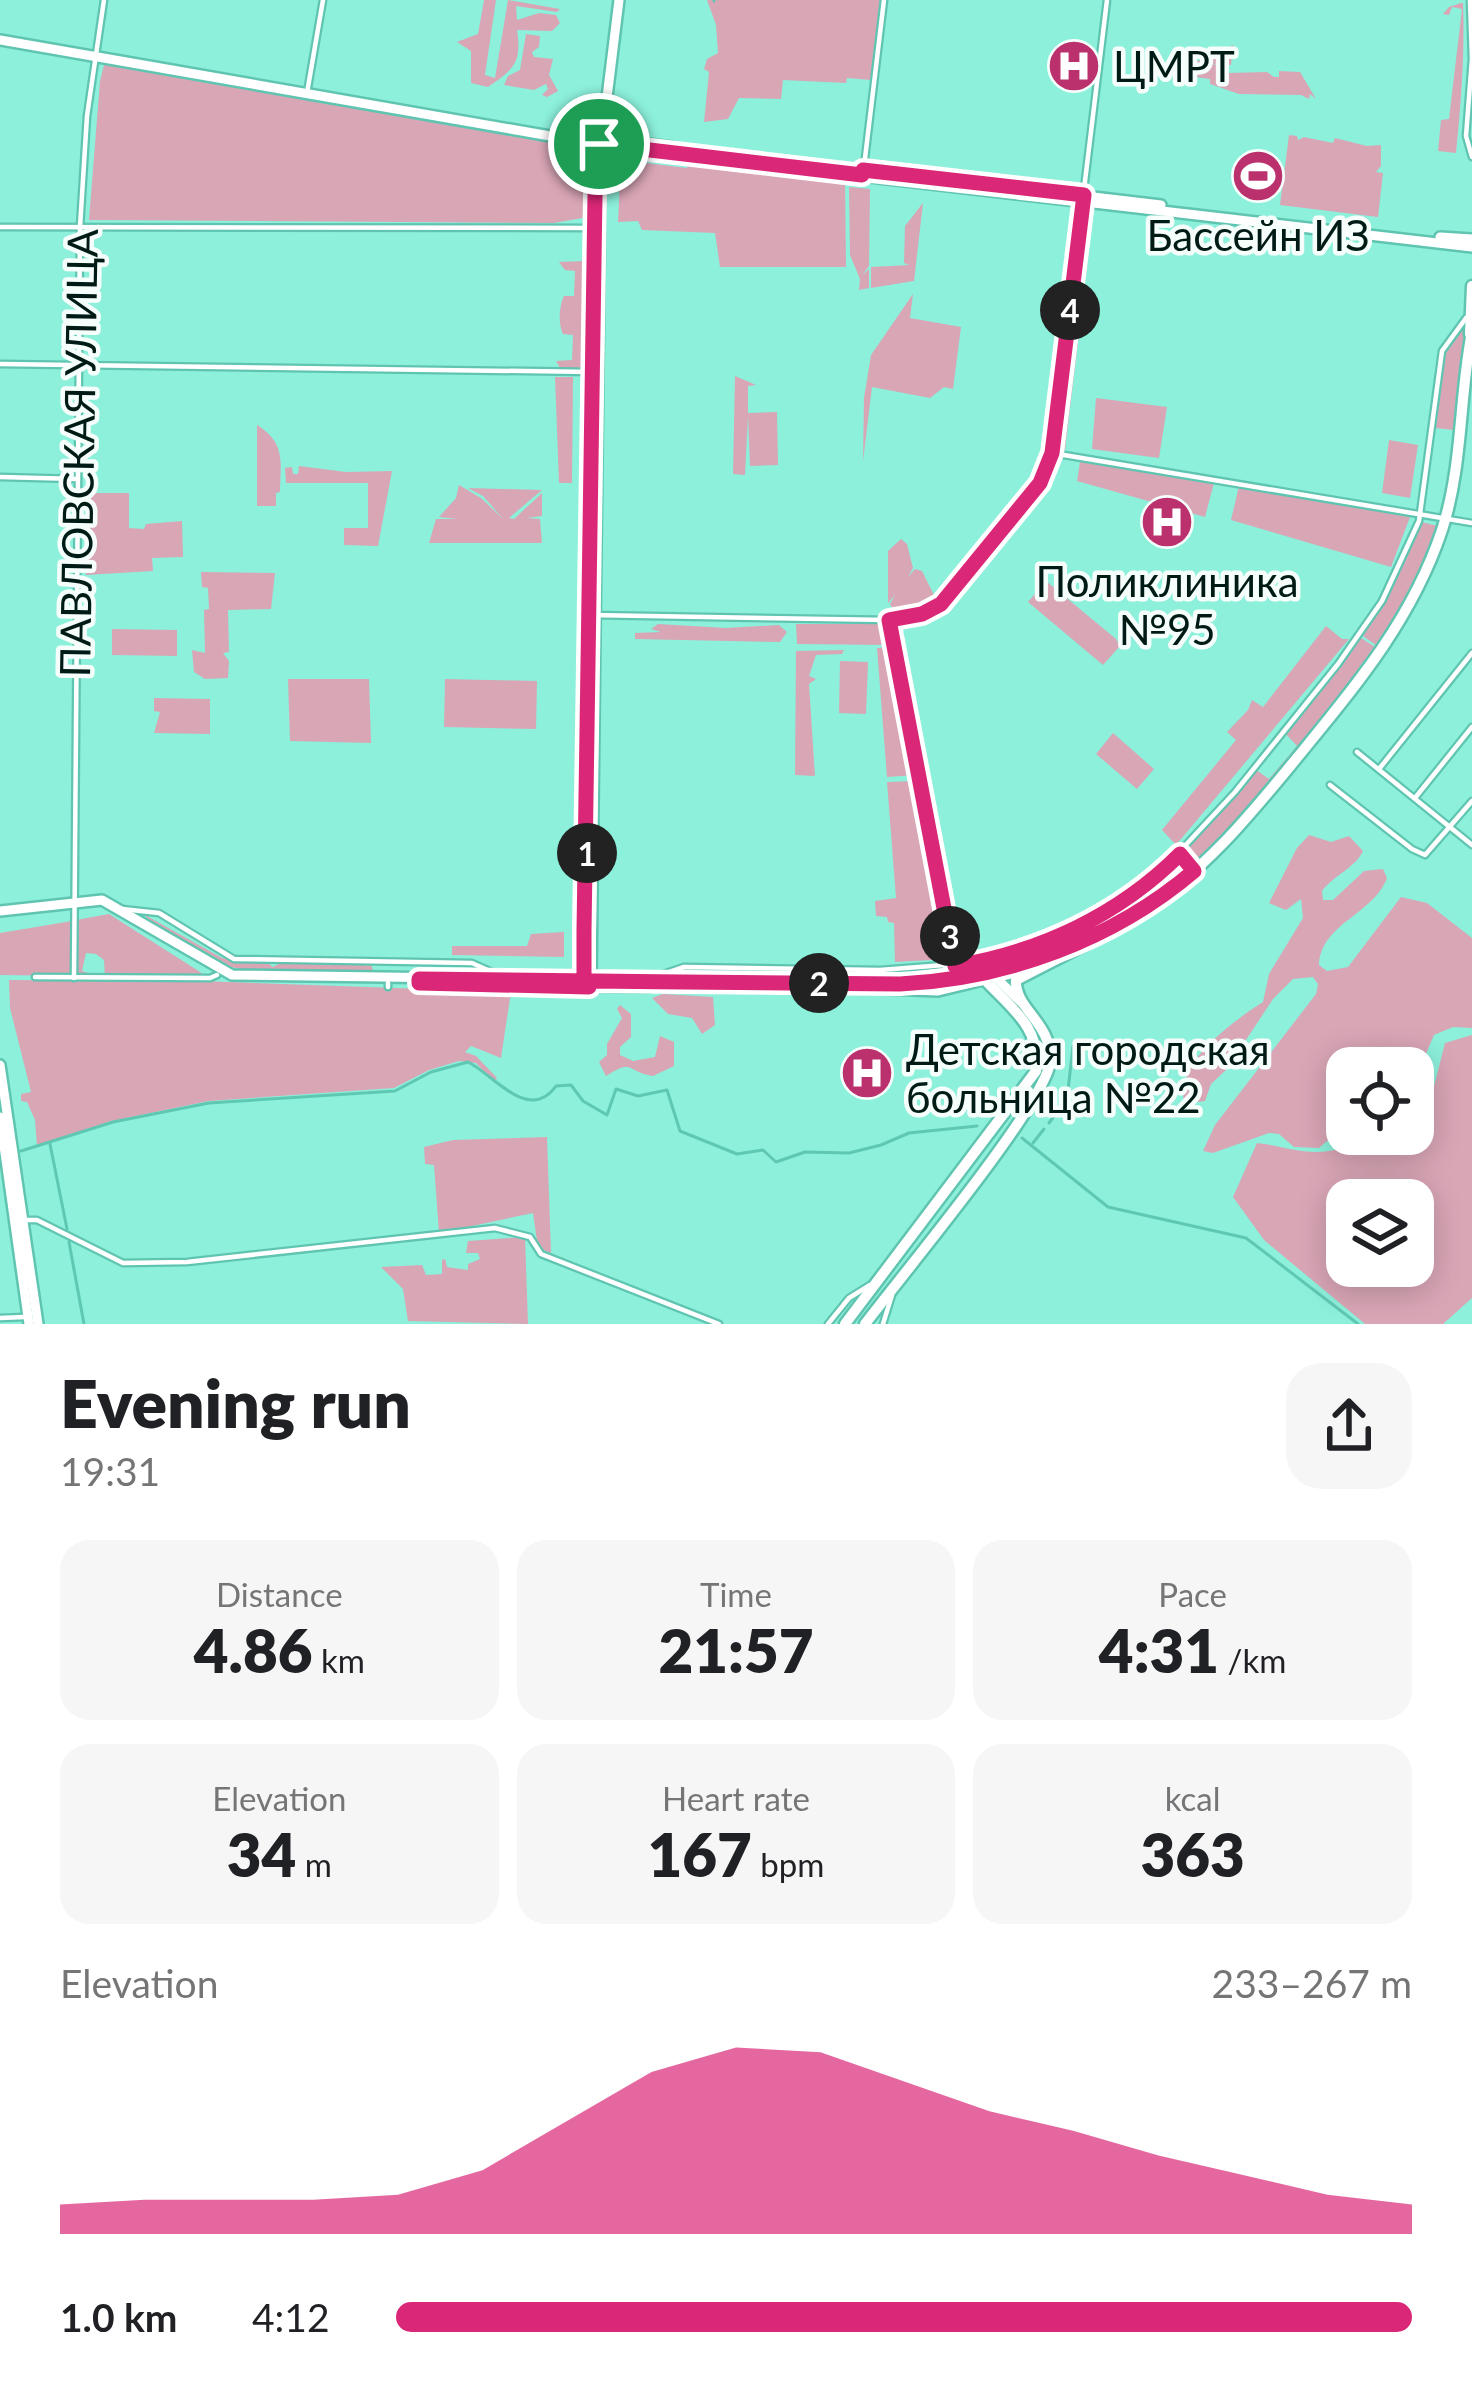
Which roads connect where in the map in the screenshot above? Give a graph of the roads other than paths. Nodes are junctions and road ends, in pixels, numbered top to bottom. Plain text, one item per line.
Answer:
1 (104, 0) edge
2 (322, 0) edge
3 (619, 0) edge
4 (884, 0) edge
5 (1107, 0) edge
6 (1471, 0) edge
7 (0, 40) edge
8 (94, 56) junction
9 (308, 93) junction
10 (602, 142) junction
11 (1472, 157) edge
12 (863, 173) junction
13 (1084, 199) junction
14 (80, 226) junction
15 (0, 227) edge
16 (597, 228) junction
17 (1472, 243) edge
18 (1472, 286) edge
19 (1469, 314) edge
20 (1471, 338) edge
21 (0, 364) edge
22 (79, 364) junction
23 (593, 372) junction
24 (1052, 453) junction
25 (0, 477) edge
26 (78, 479) junction
27 (1420, 514) junction
28 (1445, 519) junction
29 (1472, 523) edge
30 (592, 615) junction
31 (889, 620) junction
32 (1472, 653) edge
33 (1472, 727) edge
34 (1357, 752) dead end
35 (1379, 769) junction
36 (1330, 785) dead end
37 (1415, 798) junction
38 (1472, 800) edge
39 (1450, 827) junction
40 (1472, 844) edge
41 (74, 904) junction
42 (121, 909) junction
43 (0, 914) edge
44 (1093, 938) junction
45 (1039, 944) junction
46 (1061, 948) junction
47 (419, 962) junction
48 (955, 966) junction
49 (919, 968) junction
50 (1035, 968) junction
51 (217, 975) junction
52 (34, 977) dead end
53 (991, 977) junction
54 (74, 978) junction
55 (506, 979) junction
56 (419, 981) junction
57 (642, 981) junction
58 (588, 982) junction
59 (900, 984) junction
60 (780, 985) junction
61 (1024, 1005) junction
62 (0, 1066) edge
63 (0, 1117) edge
64 (964, 1168) junction
65 (973, 1183) junction
66 (23, 1220) junction
67 (880, 1279) junction
68 (895, 1285) junction
69 (0, 1318) edge
70 (33, 1322) edge
71 (719, 1324) edge
72 (828, 1324) edge
73 (845, 1324) edge
74 (865, 1324) edge
75 (884, 1324) edge

1 - 8 street, ПАВЛОВСКАЯ УЛИЦА
2 - 9 street
3 - 10 main road
4 - 12 street
5 - 13 street
6 - 11 street
7 - 8 main road
8 - 9 main road
8 - 14 street, ПАВЛОВСКАЯ УЛИЦА
9 - 10 main road
10 - 12 main road
10 - 16 main road
12 - 13 main road
13 - 17 main road
13 - 24 street
14 - 15 street
14 - 16 street
14 - 22 street, ПАВЛОВСКАЯ УЛИЦА
16 - 23 main road
16 - 30 main road
18 - 19 main road
19 - 20 main road
19 - 27 street
20 - 28 main road
21 - 22 street
22 - 23 street
22 - 26 street, ПАВЛОВСКАЯ УЛИЦА
23 - 30 main road
24 - 27 street
24 - 31 street
25 - 26 street
26 - 41 street, ПАВЛОВСКАЯ УЛИЦА
27 - 28 street
27 - 45 street
28 - 29 street
28 - 44 main road
30 - 31 street
30 - 58 main road
31 - 48 street
32 - 35 street
33 - 37 street
34 - 35 street
35 - 37 street
36 - 39 street
37 - 39 street
38 - 39 street
39 - 40 street
41 - 42 main road
41 - 43 main road
41 - 51 main road
41 - 54 street, ПАВЛОВСКАЯ УЛИЦА
42 - 47 street
42 - 56 main road
44 - 46 main road
44 - 50 main road
45 - 46 street
45 - 48 street
46 - 53 main road
47 - 55 street
47 - 56 street
48 - 49 street
49 - 57 street
49 - 59 street
50 - 53 main road
50 - 61 main road
51 - 54 street
51 - 56 main road
52 - 54 street
53 - 59 main road
53 - 60 main road
53 - 61 main road
53 - 64 main road
55 - 56 main road
55 - 58 main road
56 - 58 main road
57 - 58 main road
57 - 60 main road
58 - 60 main road
59 - 60 main road
61 - 65 main road
62 - 66 main road
63 - 70 main road
64 - 65 main road
64 - 67 main road
65 - 68 main road
66 - 70 main road
66 - 71 street
67 - 72 street
67 - 73 main road
68 - 74 main road
68 - 75 street
69 - 70 street

